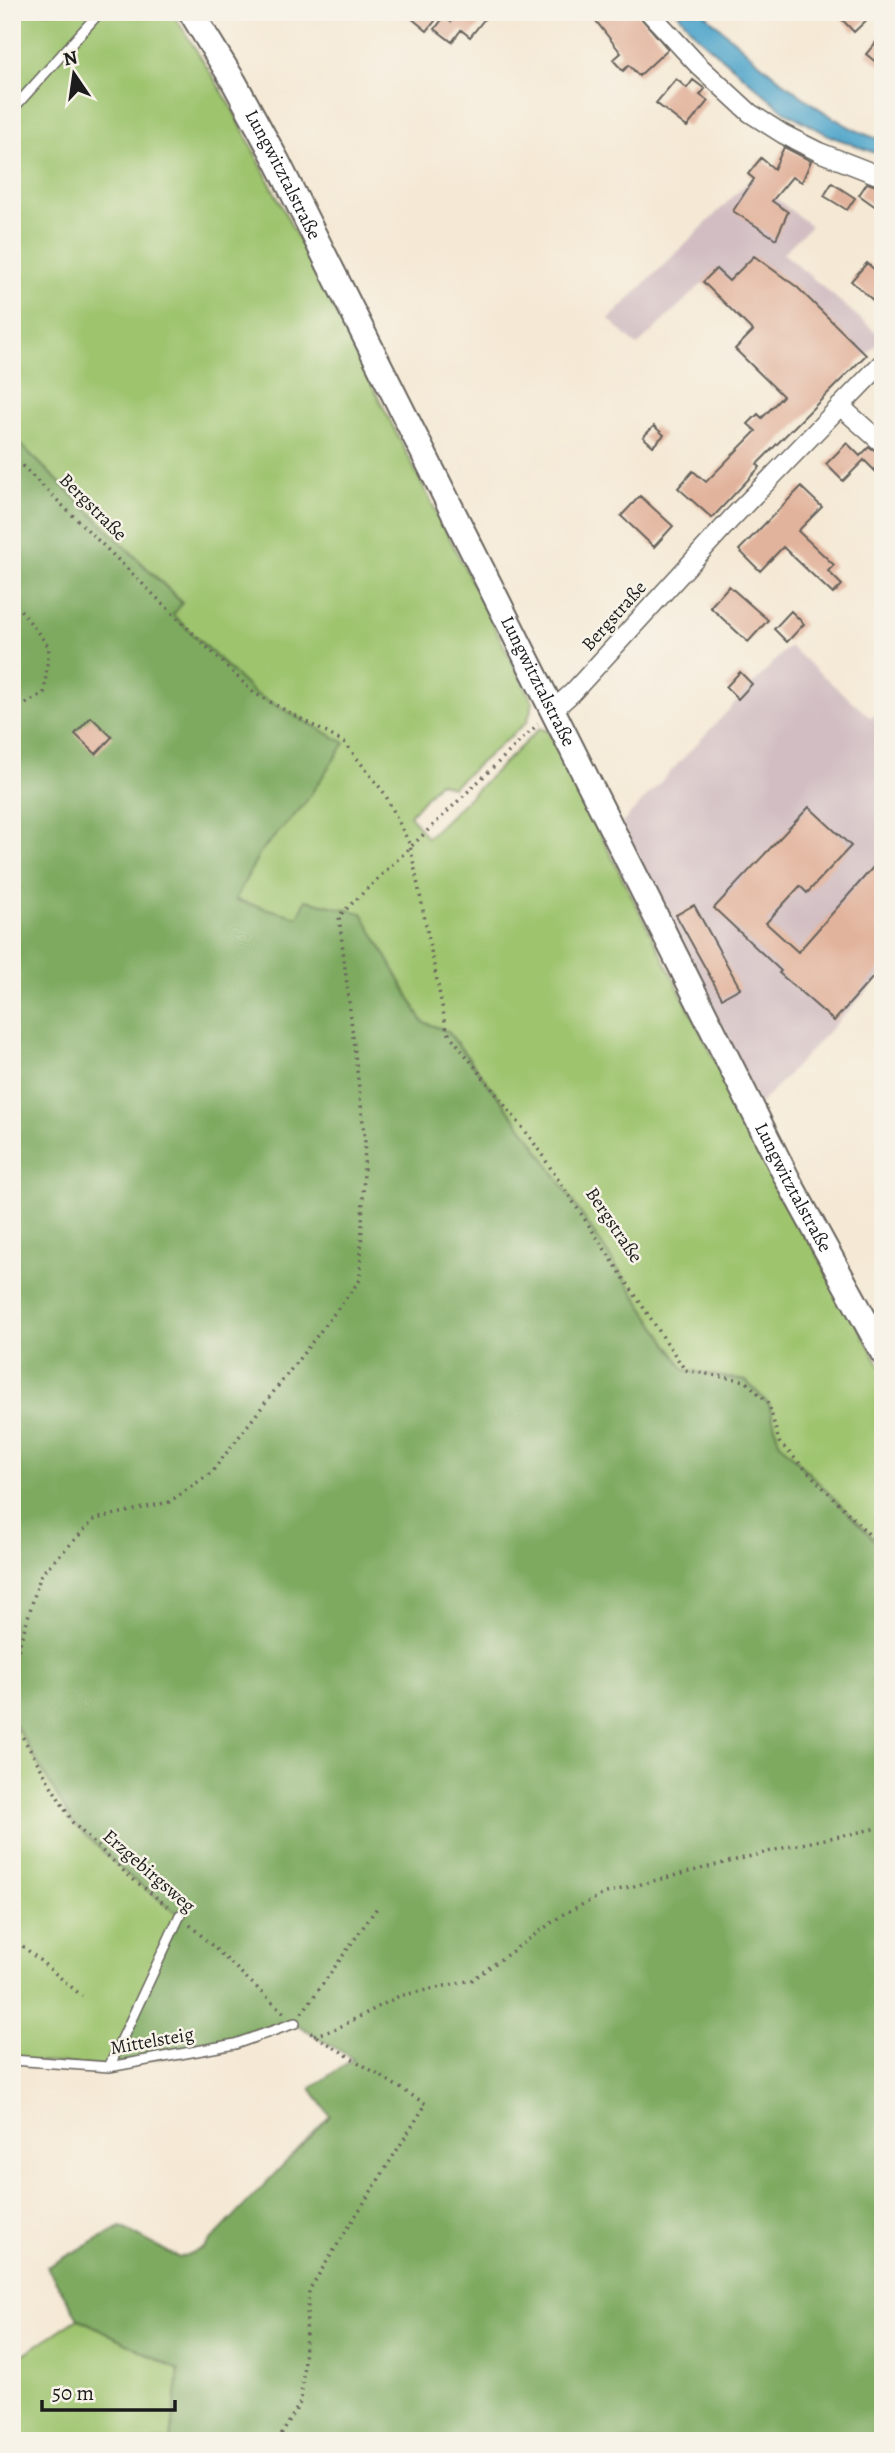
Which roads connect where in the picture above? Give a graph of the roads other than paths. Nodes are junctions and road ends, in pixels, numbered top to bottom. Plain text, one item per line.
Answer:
1 (100, 12) edge
2 (191, 12) edge
3 (649, 12) edge
4 (12, 110) edge
5 (883, 177) edge
6 (883, 362) edge
7 (840, 406) junction
8 (883, 443) edge
9 (552, 711) junction
10 (883, 1353) edge
11 (180, 1915) road end
12 (295, 2023) road end
13 (12, 2060) edge
14 (109, 2067) junction

1 - 4 lane
2 - 9 main road, Lungwitztalstraße
3 - 5 street
6 - 7 street, Bergstraße
7 - 8 street
7 - 9 street, Bergstraße
9 - 10 main road, Lungwitztalstraße
11 - 14 lane
12 - 14 lane, Mittelsteig
13 - 14 lane, Mittelsteig

